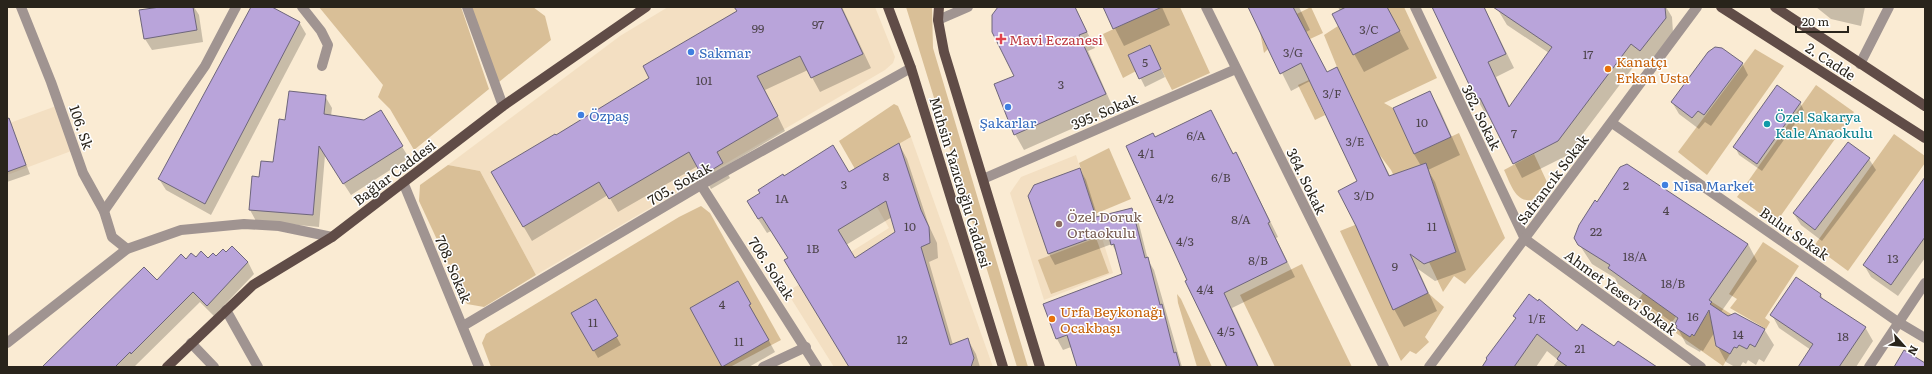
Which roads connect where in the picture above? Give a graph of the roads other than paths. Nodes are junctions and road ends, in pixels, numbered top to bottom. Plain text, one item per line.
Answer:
1 (20, 7) edge
2 (236, 7) edge
3 (302, 7) edge
4 (466, 7) edge
5 (646, 7) edge
6 (888, 7) edge
7 (939, 7) edge
8 (968, 7) edge
9 (1206, 7) edge
10 (1414, 7) edge
11 (1697, 7) edge
12 (1721, 7) edge
13 (1775, 7) edge
14 (1889, 7) edge
15 (938, 20) junction
16 (1860, 64) junction
17 (322, 66) dead end
18 (911, 68) junction
19 (1236, 69) junction
20 (503, 106) junction
21 (1925, 106) edge
22 (1612, 123) junction
23 (1925, 138) edge
24 (983, 179) junction
25 (403, 182) junction
26 (701, 186) junction
27 (104, 212) junction
28 (332, 237) junction
29 (1525, 239) junction
30 (127, 249) junction
31 (1925, 283) edge
32 (226, 310) junction
33 (1898, 322) junction
34 (463, 326) junction
35 (1925, 338) edge
36 (7, 343) edge
37 (191, 343) junction
38 (806, 347) junction
39 (1432, 366) edge
40 (167, 367) edge
41 (214, 367) edge
42 (258, 367) edge
43 (479, 367) edge
44 (763, 367) edge
45 (817, 367) edge
46 (1003, 367) edge
47 (1040, 367) edge
48 (1384, 367) edge
49 (1701, 367) edge
50 (1869, 367) edge

1 - 27 street, 106. Sk
2 - 27 street
3 - 17 street
4 - 20 street
5 - 20 main road, Bağlar Caddesi
6 - 18 main road, Muhsin Yazıcıoğlu Caddesi
7 - 15 main road, Muhsin Yazıcıoğlu Caddesi
8 - 15 street
9 - 19 street, 364. Sokak
10 - 29 street, 362. Sokak
11 - 22 street, Safrancık Sokak
12 - 23 main road, 2. Cadde
13 - 16 main road, 2. Cadde
14 - 16 street
15 - 24 main road, Muhsin Yazıcıoğlu Caddesi
16 - 21 main road, 2. Cadde
18 - 26 street, 705. Sokak
18 - 46 main road, Muhsin Yazıcıoğlu Caddesi
19 - 24 street, 395. Sokak
19 - 48 street, 364. Sokak
20 - 25 main road, Bağlar Caddesi
22 - 29 street, Safrancık Sokak
22 - 33 street, Bulut Sokak
24 - 47 main road, Muhsin Yazıcıoğlu Caddesi
25 - 28 main road, Bağlar Caddesi
25 - 34 street, 708. Sokak
26 - 34 street, 705. Sokak
26 - 38 street, 706. Sokak
27 - 30 street, 106. Sk
28 - 30 street
28 - 32 main road, Bağlar Caddesi
29 - 39 street, Safrancık Sokak
29 - 49 street, Ahmet Yesevi Sokak
30 - 36 street
31 - 33 street
32 - 37 main road, Bağlar Caddesi
32 - 42 street
33 - 35 street, Bulut Sokak
33 - 50 street
34 - 43 street, 708. Sokak
37 - 40 main road, Bağlar Caddesi
37 - 41 street
38 - 44 street
38 - 45 street, 706. Sokak

